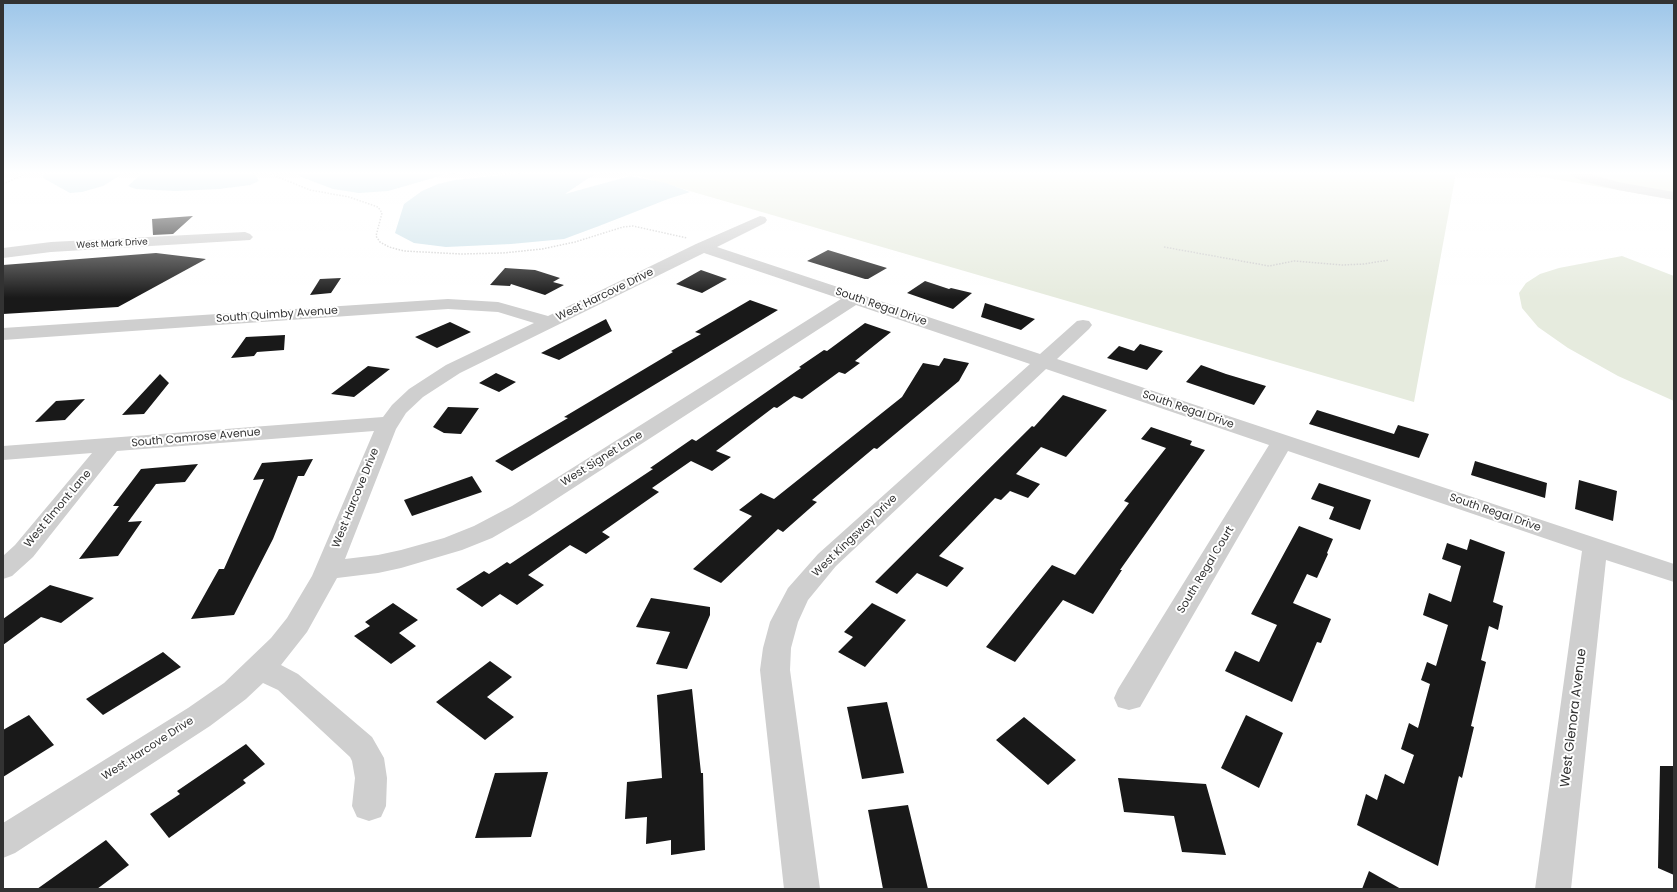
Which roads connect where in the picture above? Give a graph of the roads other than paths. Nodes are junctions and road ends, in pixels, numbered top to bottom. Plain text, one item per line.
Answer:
1 (760, 220) dead end
2 (245, 236) dead end
3 (705, 246) junction
4 (3, 253) edge
5 (855, 298) junction
6 (549, 322) junction
7 (1083, 325) dead end
8 (3, 334) edge
9 (1042, 362) junction
10 (389, 423) junction
11 (1282, 442) junction
12 (110, 445) junction
13 (3, 453) edge
14 (1595, 547) junction
15 (3, 570) edge
16 (328, 570) junction
17 (1674, 573) edge
18 (260, 668) junction
19 (1130, 698) dead end
20 (369, 806) dead end
21 (3, 842) edge
22 (802, 889) edge
23 (1553, 889) edge

1 - 3 street, West Harcove Drive
2 - 4 street, West Mark Drive
3 - 5 street, South Regal Drive
3 - 6 street, West Harcove Drive
5 - 9 street, South Regal Drive
5 - 16 street, West Signet Lane
6 - 8 street, South Quimby Avenue
6 - 10 street, West Harcove Drive
7 - 9 street, West Kingsway Drive
9 - 11 street, South Regal Drive
9 - 22 street, West Kingsway Drive
10 - 12 street, South Camrose Avenue
10 - 16 street, West Harcove Drive
11 - 14 street, South Regal Drive
11 - 19 street, South Regal Court
12 - 13 street, South Camrose Avenue
12 - 15 street, West Elmont Lane
14 - 17 street, South Regal Drive
14 - 23 street, West Glenora Avenue
16 - 18 street, West Harcove Drive
18 - 20 street
18 - 21 street, West Harcove Drive

